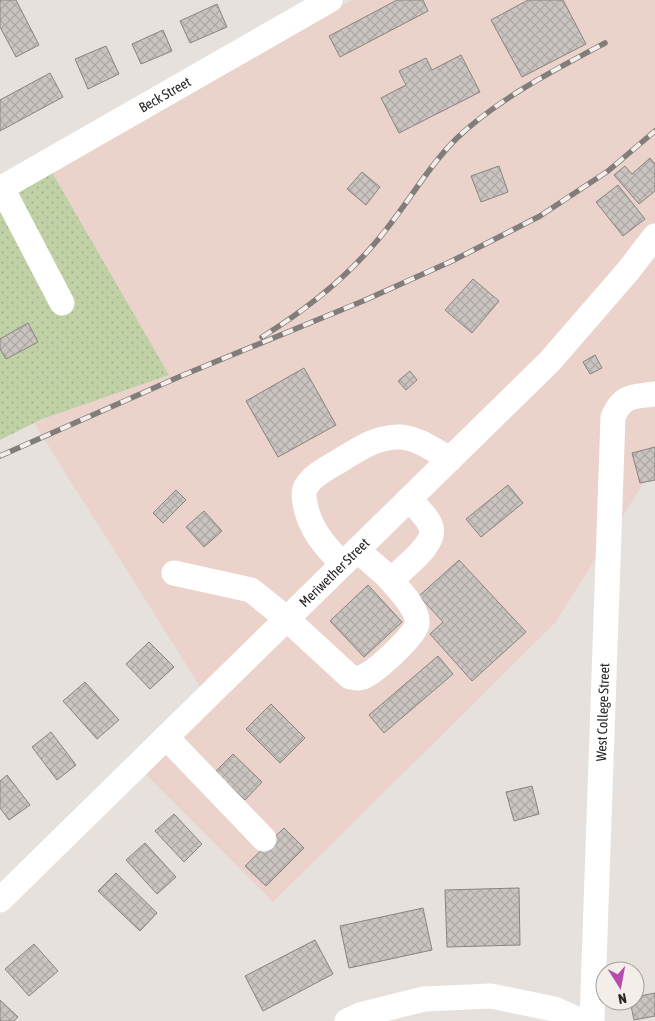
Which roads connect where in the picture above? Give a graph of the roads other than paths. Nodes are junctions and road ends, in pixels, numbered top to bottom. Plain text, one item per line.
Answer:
1 (330, 0) edge
2 (1, 189) edge
3 (655, 236) edge
4 (62, 303) dead end
5 (655, 394) edge
6 (450, 459) junction
7 (409, 499) junction
8 (350, 557) junction
9 (174, 573) dead end
10 (386, 575) junction
11 (287, 619) junction
12 (166, 737) junction
13 (264, 839) dead end
14 (0, 900) edge
15 (347, 1021) edge
16 (581, 1021) edge
17 (592, 1021) edge

1 - 2 street, Beck Street
2 - 4 street
3 - 6 street, Meriwether Street
5 - 17 street, West College Street
6 - 7 street, Meriwether Street
6 - 8 street
7 - 8 street, Meriwether Street
7 - 10 street
8 - 10 street
8 - 11 street, Meriwether Street
9 - 11 street
10 - 11 street
11 - 12 street, Meriwether Street
12 - 13 street
12 - 14 street, Meriwether Street
15 - 16 street

